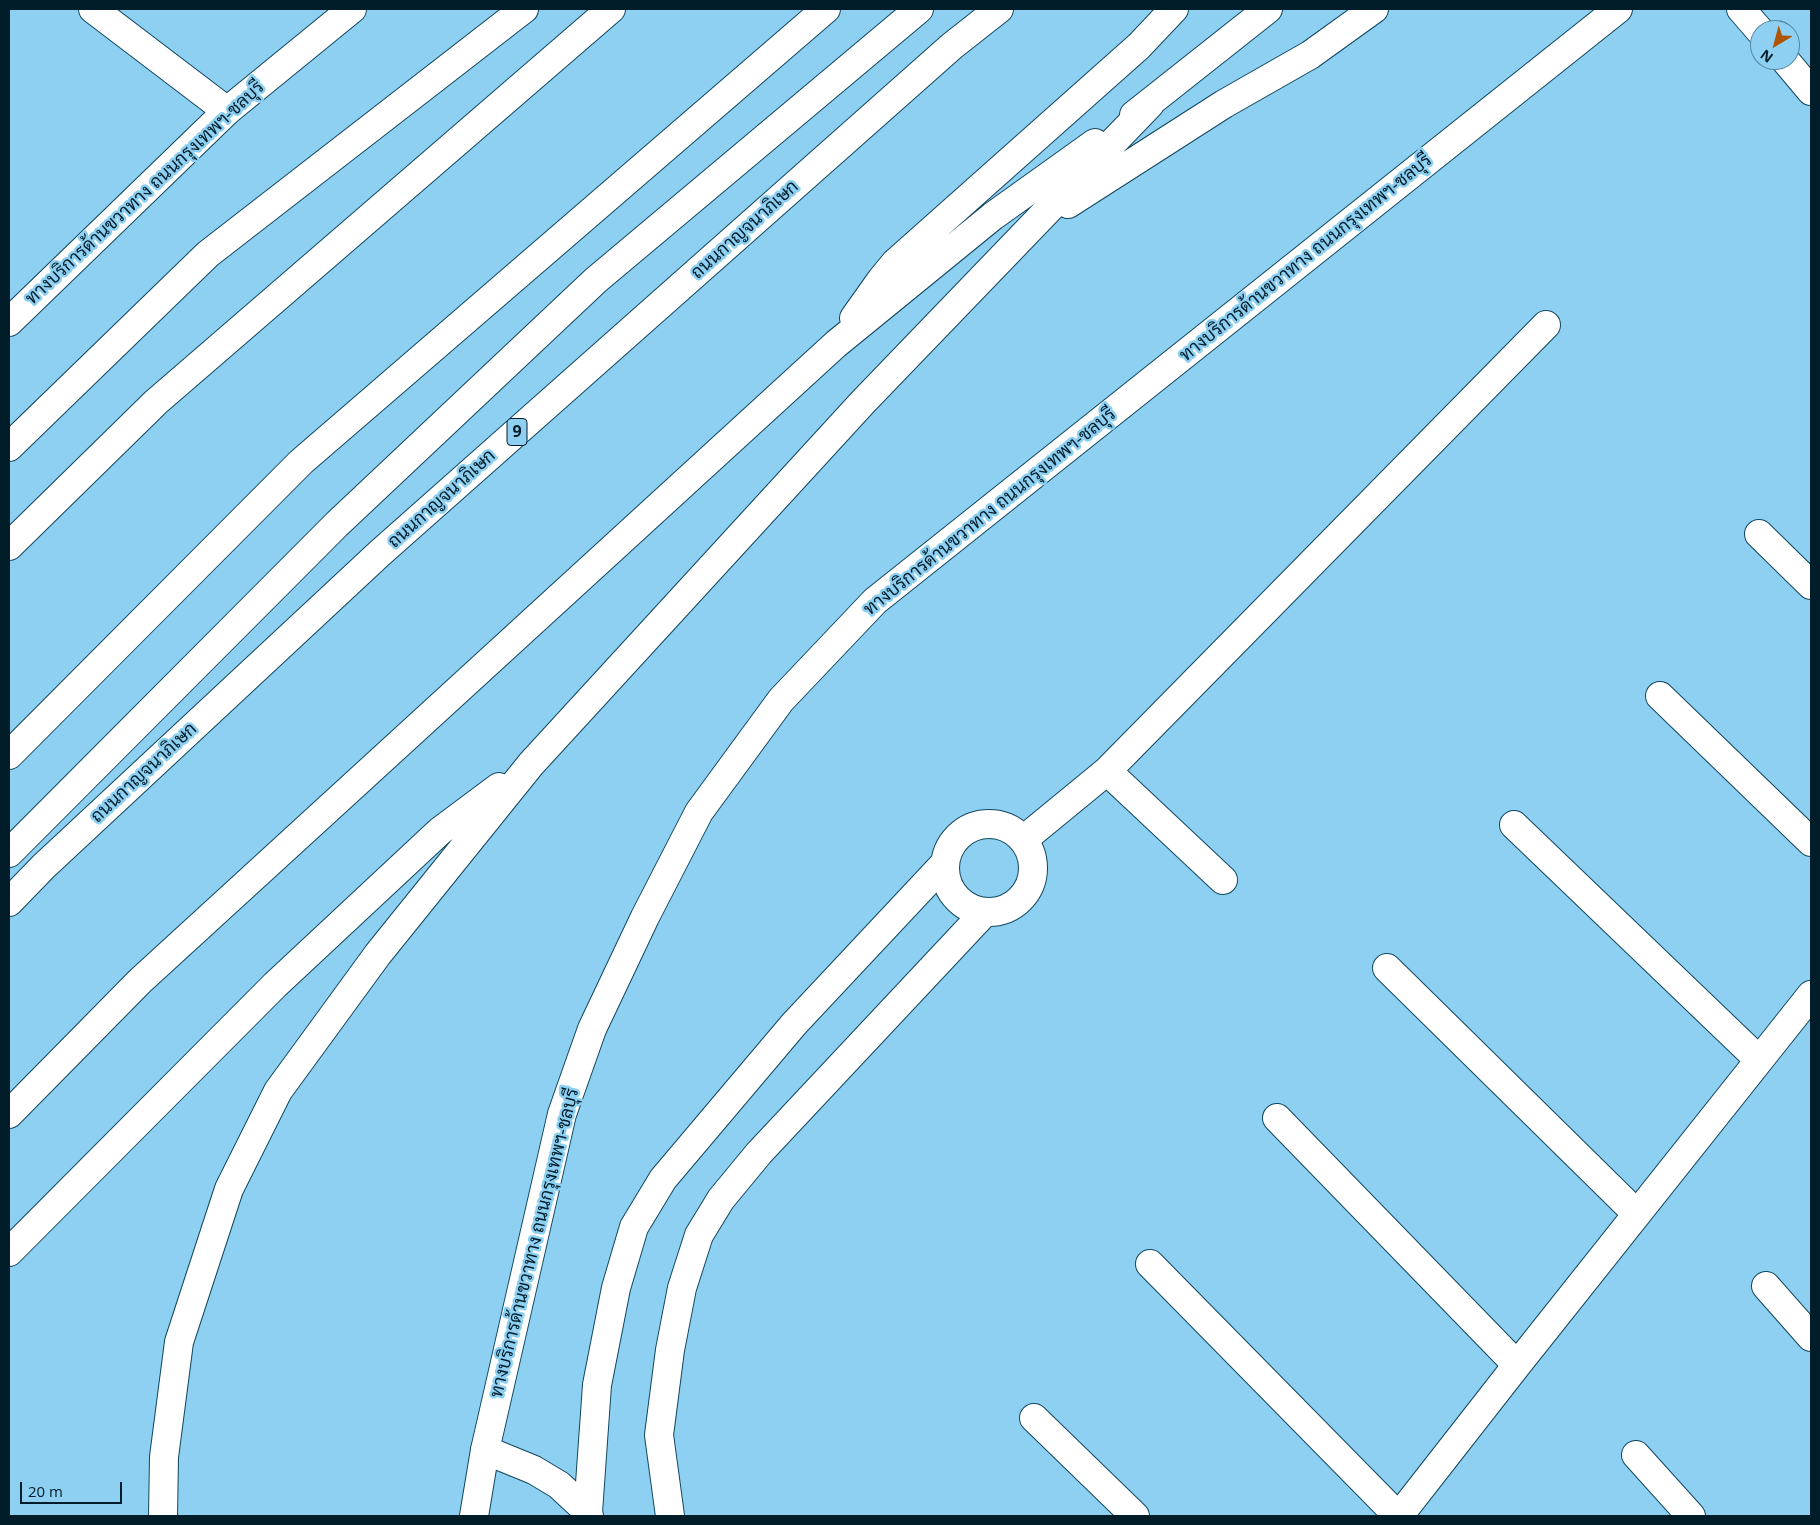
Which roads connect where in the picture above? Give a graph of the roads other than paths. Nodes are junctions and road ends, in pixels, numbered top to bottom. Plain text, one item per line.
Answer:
1 (93, 9) edge
2 (352, 9) edge
3 (524, 9) edge
4 (611, 9) edge
5 (826, 9) edge
6 (919, 9) edge
7 (999, 9) edge
8 (1174, 9) edge
9 (1268, 9) edge
10 (1374, 9) edge
11 (1618, 9) edge
12 (1741, 9) edge
13 (1750, 20) edge
14 (1793, 70) edge
15 (1811, 91) edge
16 (1150, 104) junction
17 (227, 111) junction
18 (1029, 229) junction
19 (9, 322) edge
20 (1546, 325) dead end
21 (836, 344) junction
22 (9, 447) edge
23 (1759, 534) dead end
24 (9, 546) edge
25 (1811, 585) edge
26 (1660, 696) dead end
27 (9, 756) edge
28 (531, 764) junction
29 (1108, 771) junction
30 (1514, 825) dead end
31 (1022, 840) junction
32 (1811, 842) edge
33 (9, 853) edge
34 (944, 864) junction
35 (1223, 880) dead end
36 (9, 902) edge
37 (985, 912) junction
38 (1387, 968) dead end
39 (1811, 995) edge
40 (1759, 1060) junction
41 (9, 1114) edge
42 (1277, 1118) dead end
43 (1637, 1214) junction
44 (9, 1252) edge
45 (1150, 1264) dead end
46 (1766, 1286) dead end
47 (1811, 1337) edge
48 (1516, 1364) junction
49 (1034, 1418) dead end
50 (485, 1450) junction
51 (1636, 1455) dead end
52 (588, 1514) edge
53 (163, 1516) edge
54 (474, 1516) edge
55 (670, 1516) edge
56 (1135, 1516) edge
57 (1399, 1516) edge
58 (1691, 1516) edge

1 - 17 main road
2 - 17 main road, ทางบริการด้านขวาทาง ถนนกรุงเทพฯ-ชลบุรี
3 - 22 main road
4 - 24 main road
5 - 27 main road
6 - 33 main road
7 - 36 main road, ถนนกาญจนาภิเษก / 9
8 - 21 main road
9 - 16 main road
10 - 18 main road
11 - 50 main road, ทางบริการด้านขวาทาง ถนนกรุงเทพฯ-ชลบุรี
12 - 13 main road
14 - 15 main road
16 - 18 main road
16 - 21 main road
17 - 19 main road, ทางบริการด้านขวาทาง ถนนกรุงเทพฯ-ชลบุรี
18 - 28 main road
20 - 29 main road
21 - 41 main road
23 - 25 main road
26 - 32 main road
28 - 44 main road
28 - 53 main road
29 - 31 main road
29 - 35 main road
30 - 40 main road
31 - 34 main road
31 - 37 main road
34 - 37 main road
34 - 52 main road
37 - 55 main road
38 - 43 main road
39 - 40 main road
40 - 43 main road
42 - 48 main road
43 - 48 main road
45 - 57 main road
46 - 47 main road
48 - 57 main road
49 - 56 main road
50 - 52 main road
50 - 54 main road, ทางบริการด้านขวาทาง ถนนกรุงเทพฯ-ชลบุรี
51 - 58 main road

